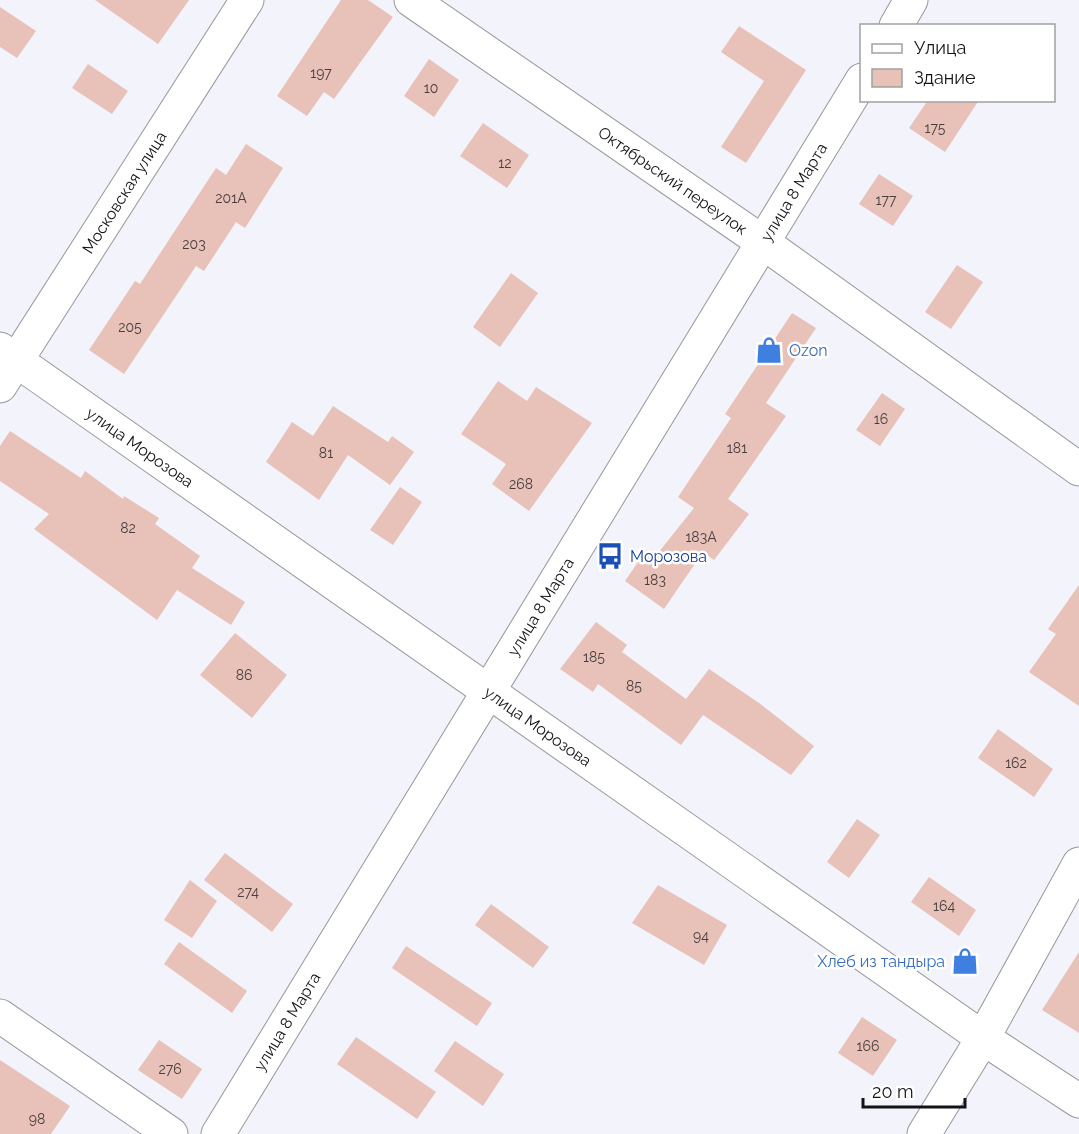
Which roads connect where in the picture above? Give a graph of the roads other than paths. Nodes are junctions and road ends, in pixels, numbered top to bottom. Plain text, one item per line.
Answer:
1 (247, 0) edge
2 (411, 0) edge
3 (911, 0) edge
4 (897, 24) edge
5 (860, 82) edge
6 (761, 241) junction
7 (6, 365) edge
8 (1079, 469) edge
9 (489, 691) junction
10 (1079, 864) edge
11 (0, 1016) edge
12 (983, 1038) junction
13 (1079, 1101) edge
14 (171, 1134) edge
15 (218, 1134) edge
16 (924, 1134) edge

1 - 7 street, Московская улица
2 - 6 street, Октябрьский переулок
3 - 4 street
5 - 6 street, улица 8 Марта
6 - 8 street, Октябрьский переулок
6 - 9 street, улица 8 Марта
7 - 9 street, улица Морозова
9 - 12 street, улица Морозова
9 - 15 street, улица 8 Марта
10 - 12 street
11 - 14 street
12 - 13 street, улица Морозова
12 - 16 street

